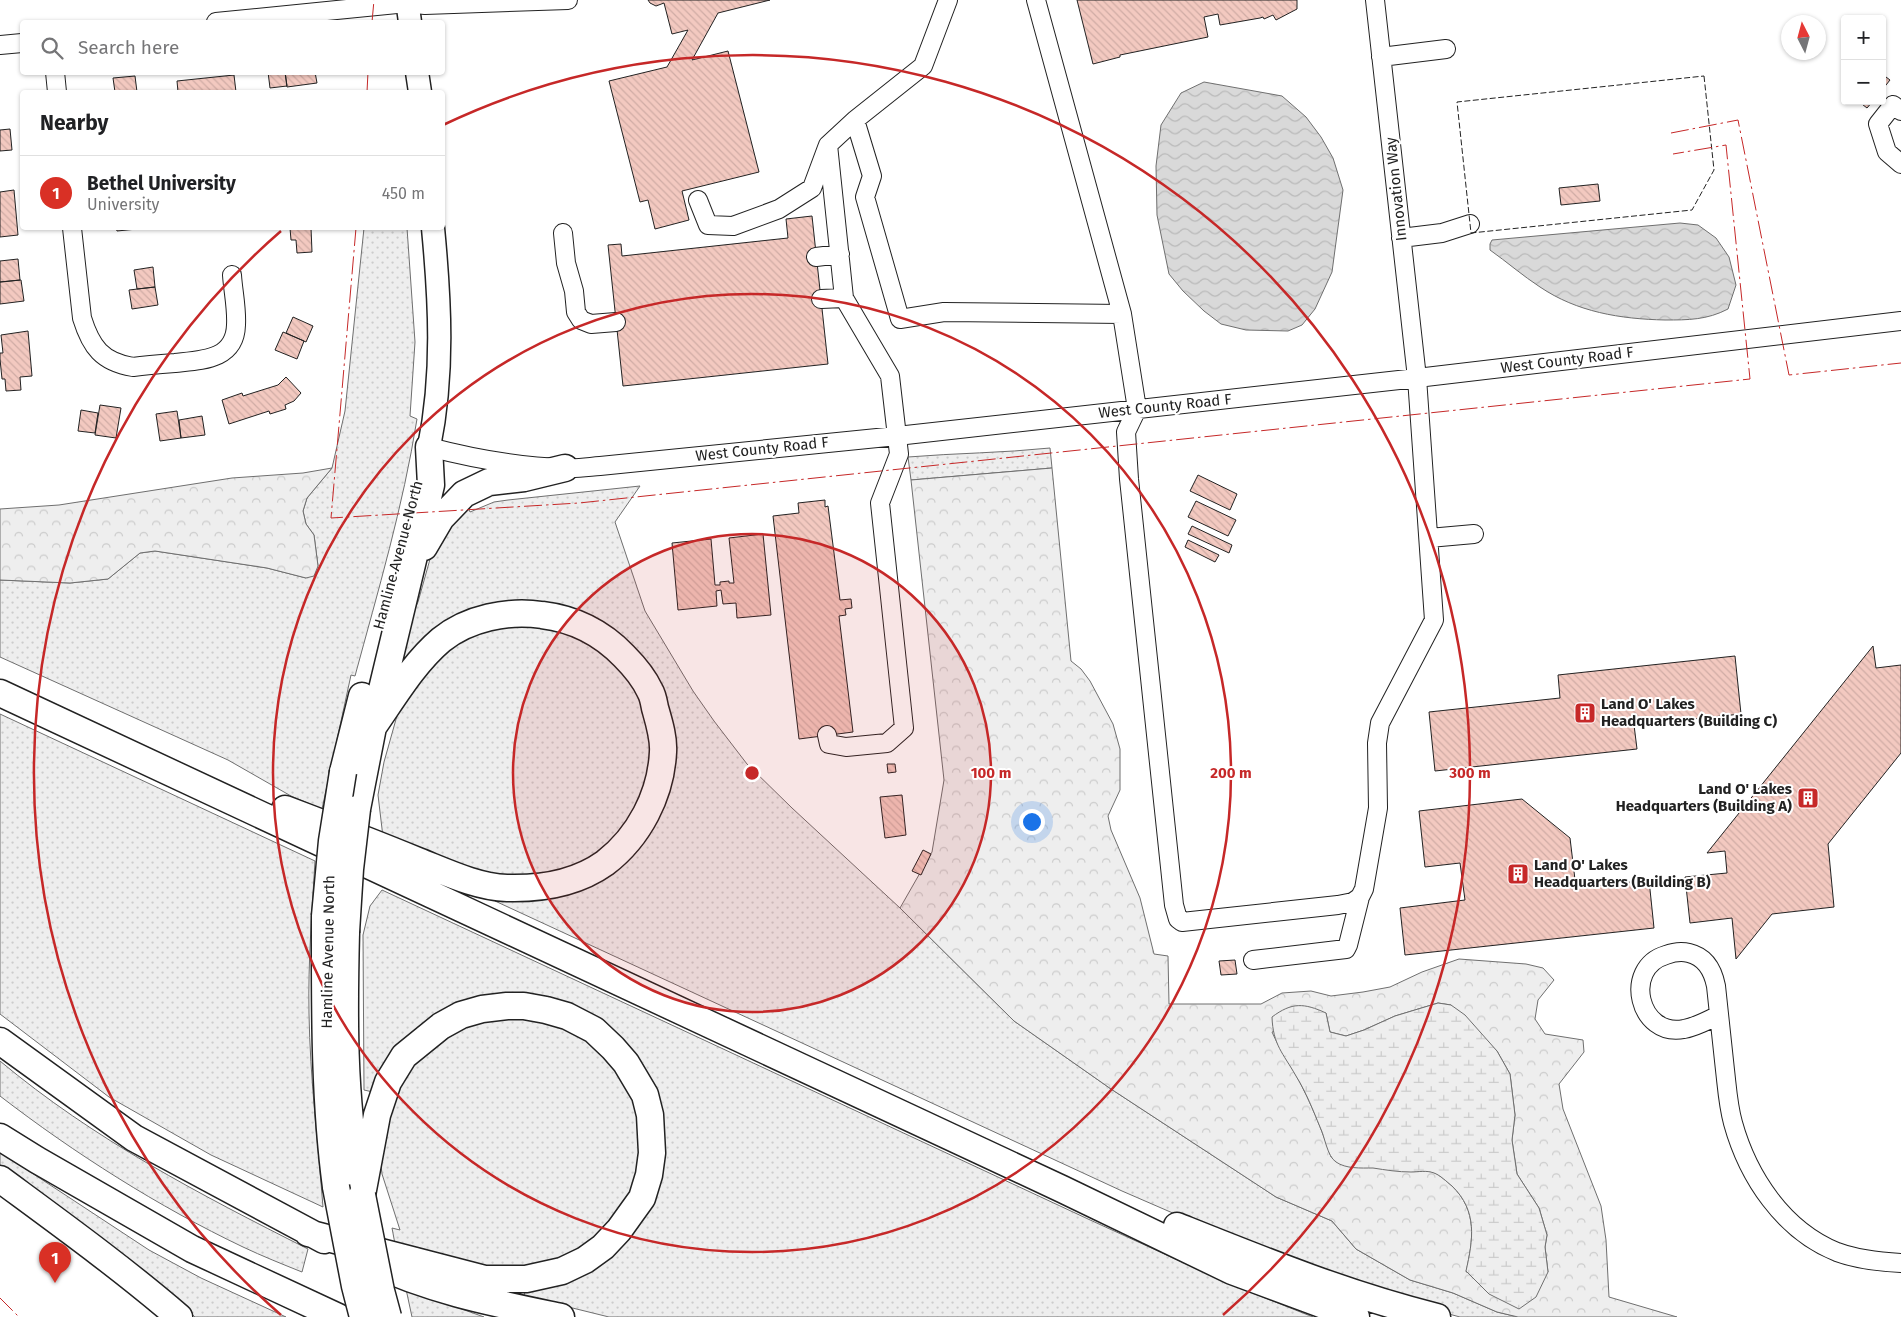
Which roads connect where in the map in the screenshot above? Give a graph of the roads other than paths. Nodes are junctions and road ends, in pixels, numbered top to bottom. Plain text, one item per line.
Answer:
1 (568, 0) edge
2 (948, 0) edge
3 (1036, 0) edge
4 (1375, 0) edge
5 (519, 1) edge
6 (408, 8) edge
7 (243, 20) edge
8 (20, 43) edge
9 (0, 45) edge
10 (1446, 49) dead end
11 (1381, 57) junction
12 (55, 75) edge
13 (417, 75) edge
14 (57, 90) edge
15 (420, 90) edge
16 (1901, 112) edge
17 (855, 120) junction
18 (828, 145) junction
19 (1901, 164) edge
20 (698, 200) dead end
21 (1470, 224) dead end
22 (72, 230) edge
23 (433, 230) edge
24 (563, 233) dead end
25 (1401, 238) junction
26 (840, 254) junction
27 (816, 257) dead end
28 (232, 275) dead end
29 (844, 298) junction
30 (821, 299) dead end
31 (1122, 314) junction
32 (1901, 321) edge
33 (616, 322) dead end
34 (1417, 378) junction
35 (1137, 409) junction
36 (897, 436) junction
37 (429, 447) junction
38 (565, 468) junction
39 (1474, 534) dead end
40 (1429, 538) junction
41 (412, 567) junction
42 (0, 693) edge
43 (54, 718) junction
44 (373, 727) junction
45 (827, 736) dead end
46 (1360, 897) junction
47 (1253, 960) dead end
48 (1719, 1015) junction
49 (0, 1041) edge
50 (0, 1124) edge
51 (0, 1138) edge
52 (57, 1172) junction
53 (0, 1179) edge
54 (1062, 1189) junction
55 (362, 1194) junction
56 (308, 1233) junction
57 (1901, 1263) edge
58 (179, 1317) edge
59 (338, 1317) edge
60 (363, 1317) edge
61 (388, 1317) edge
62 (561, 1317) edge
63 (1356, 1317) edge
64 (1437, 1317) edge

1 - 5 street
2 - 17 street
3 - 31 street
4 - 11 street, Innovation Way
5 - 6 street
6 - 7 street
8 - 9 street
10 - 11 street
11 - 25 street, Innovation Way
12 - 14 street
13 - 15 main road
16 - 19 street
17 - 18 street
17 - 31 street
18 - 20 street
18 - 26 street
21 - 25 street
22 - 28 street
23 - 37 main road, Hamline Avenue North
24 - 33 street
25 - 34 street, Innovation Way
26 - 27 street
26 - 29 street
29 - 30 street
29 - 36 street
31 - 35 street
32 - 34 street, West County Road F
34 - 35 street, West County Road F
34 - 40 street, Innovation Way
35 - 36 street, West County Road F
35 - 46 street
36 - 38 street, West County Road F
36 - 45 street
37 - 38 street, West County Road F
37 - 41 highway, Hamline Avenue North
37 - 60 highway, Hamline Avenue North, bridge
38 - 41 highway
39 - 40 street
40 - 46 street, Innovation Way
41 - 44 highway, Hamline Avenue North
42 - 43 highway
43 - 44 highway
43 - 54 highway
44 - 55 highway, Hamline Avenue North, bridge
46 - 47 street, Innovation Way
48 - 48 street
48 - 57 street
49 - 56 highway
50 - 52 highway
51 - 52 highway
52 - 59 highway
53 - 58 highway
54 - 63 highway
54 - 64 highway
55 - 56 highway
55 - 61 highway, Hamline Avenue North, bridge
56 - 62 highway

